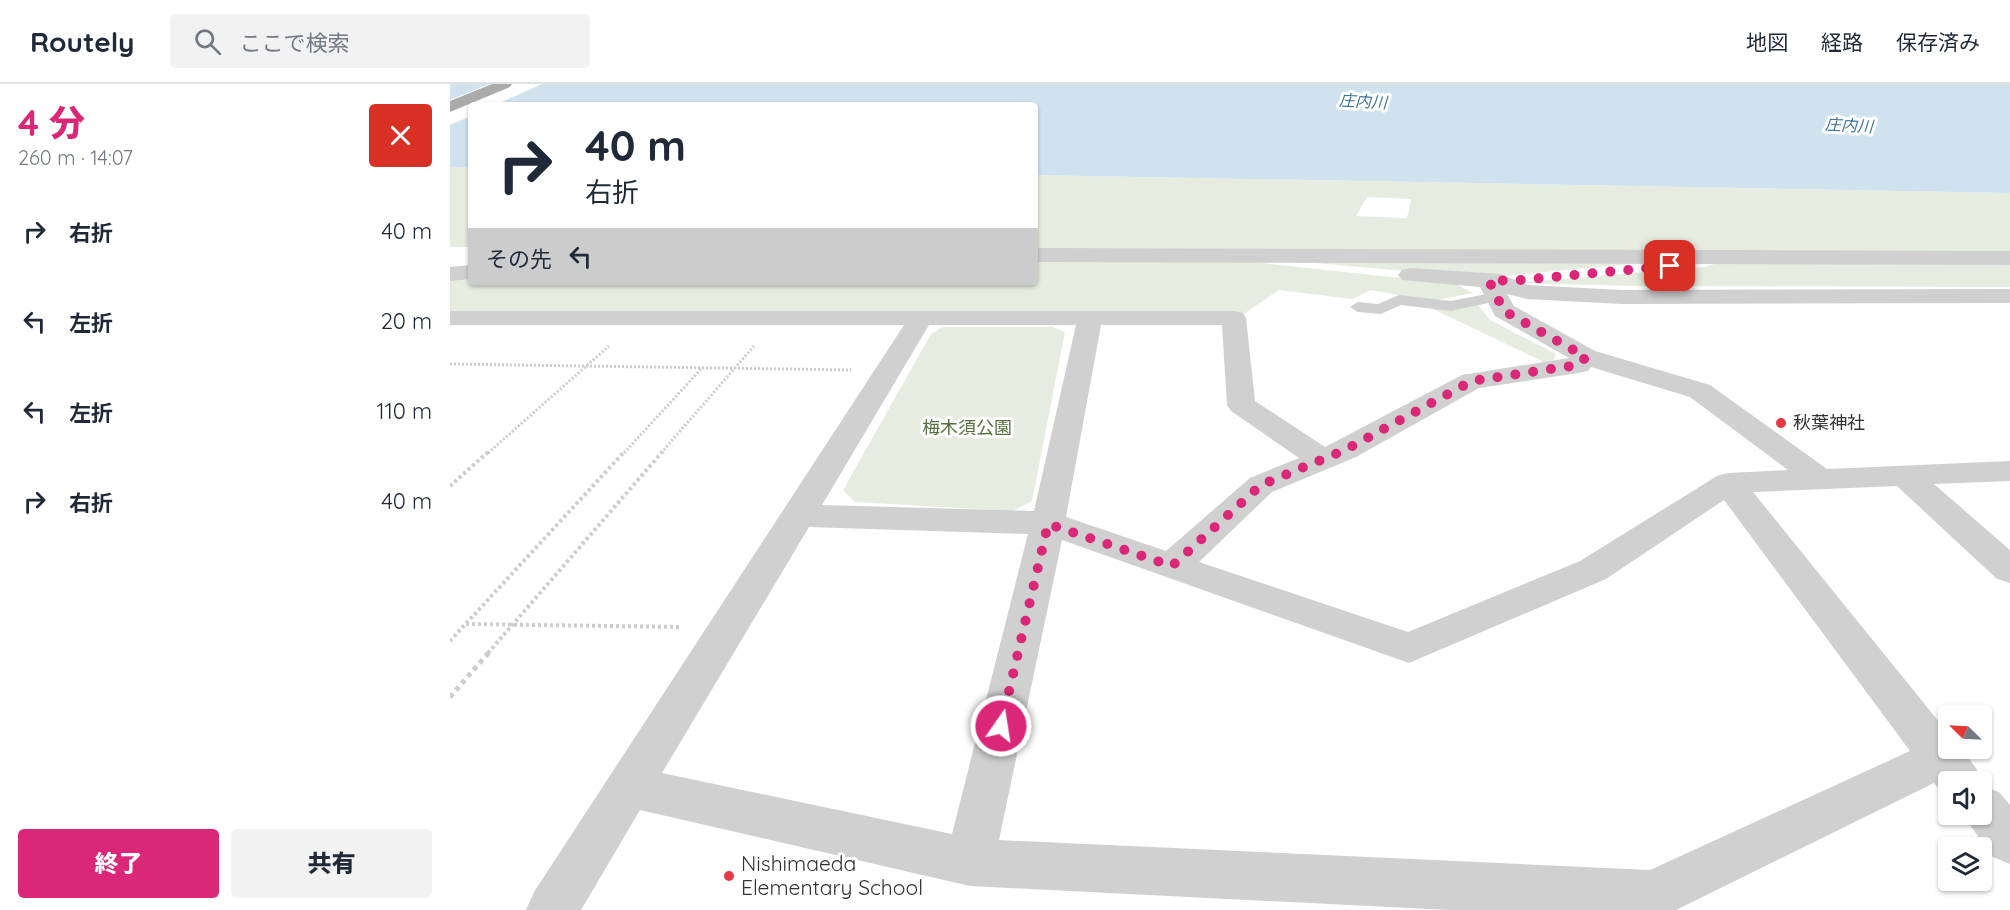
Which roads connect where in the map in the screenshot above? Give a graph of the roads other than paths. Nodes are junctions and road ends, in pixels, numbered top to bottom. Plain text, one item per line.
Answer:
1 (511, 86) edge
2 (484, 102) edge
3 (450, 107) edge
4 (468, 110) edge
5 (450, 118) edge
6 (1038, 255) edge
7 (1270, 255) junction
8 (1688, 256) junction
9 (450, 258) edge
10 (468, 258) edge
11 (2010, 258) edge
12 (468, 272) edge
13 (450, 274) edge
14 (1493, 289) junction
15 (2010, 296) edge
16 (1358, 307) dead end
17 (450, 318) edge
18 (921, 318) junction
19 (1090, 318) junction
20 (1586, 357) junction
21 (1322, 459) junction
22 (2010, 471) edge
23 (1905, 476) junction
24 (1819, 478) junction
25 (1728, 483) junction
26 (798, 515) junction
27 (1048, 524) junction
28 (1172, 566) junction
29 (2010, 570) edge
30 (1950, 770) edge
31 (629, 787) junction
32 (1992, 819) edge
33 (2010, 841) edge
34 (970, 862) junction
35 (1656, 903) edge
36 (552, 910) edge

1 - 2 main road
1 - 3 main road
4 - 5 main road
6 - 7 street
7 - 8 street
7 - 14 street
8 - 11 street
8 - 14 street
9 - 10 street
12 - 13 street
14 - 15 street
14 - 16 lane
14 - 20 street
17 - 18 street
18 - 19 street
18 - 26 street
19 - 21 street
19 - 27 street
20 - 21 street
20 - 24 street
21 - 28 street
22 - 23 street
23 - 24 street
23 - 29 street
24 - 25 street
25 - 28 street
25 - 30 street
26 - 27 street
26 - 31 street
27 - 28 street
27 - 34 street
30 - 35 street
31 - 34 street
31 - 36 street
32 - 33 street
34 - 35 street

